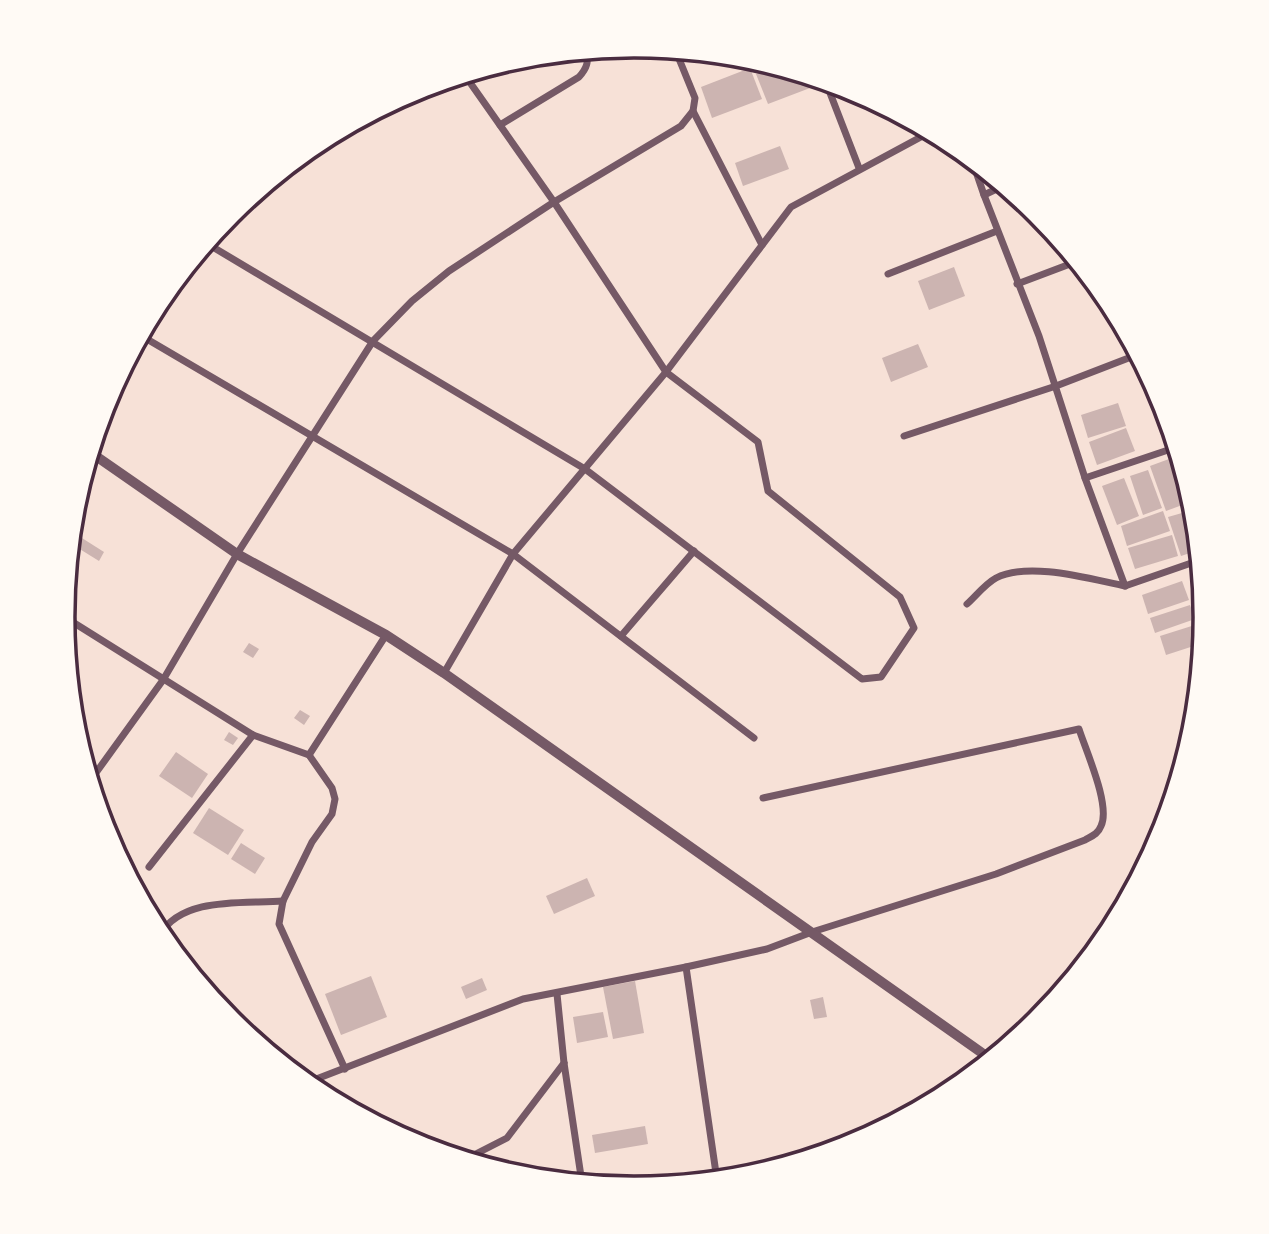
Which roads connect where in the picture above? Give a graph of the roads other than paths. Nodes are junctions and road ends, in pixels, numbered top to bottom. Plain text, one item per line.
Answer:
1 (589, 60) edge
2 (679, 60) edge
3 (470, 83) edge
4 (830, 93) edge
5 (693, 111) junction
6 (500, 125) junction
7 (920, 137) edge
8 (859, 168) junction
9 (977, 175) edge
10 (995, 190) edge
11 (984, 195) junction
12 (554, 202) junction
13 (997, 232) junction
14 (762, 245) junction
15 (214, 248) edge
16 (1068, 265) edge
17 (888, 274) dead end
18 (1017, 284) junction
19 (149, 339) edge
20 (373, 341) junction
21 (1130, 358) edge
22 (666, 372) junction
23 (1056, 386) junction
24 (314, 435) junction
25 (904, 436) dead end
26 (1168, 450) edge
27 (98, 458) edge
28 (584, 469) junction
29 (1085, 478) junction
30 (694, 551) junction
31 (237, 554) junction
32 (513, 554) junction
33 (1191, 563) edge
34 (1125, 586) junction
35 (967, 604) dead end
36 (75, 624) edge
37 (386, 635) junction
38 (621, 636) junction
39 (444, 673) junction
40 (163, 680) junction
41 (253, 735) junction
42 (754, 738) dead end
43 (309, 755) junction
44 (97, 771) edge
45 (763, 798) dead end
46 (149, 867) dead end
47 (283, 901) junction
48 (167, 924) edge
49 (812, 932) junction
50 (687, 968) junction
51 (557, 993) junction
52 (983, 1054) edge
53 (564, 1063) junction
54 (345, 1069) junction
55 (319, 1078) edge
56 (477, 1153) edge
57 (716, 1170) edge
58 (581, 1173) edge

1 - 6 street
2 - 5 street
3 - 6 street
4 - 8 street
5 - 12 street
5 - 14 street
6 - 12 street
7 - 8 street
8 - 14 street
9 - 11 street
10 - 11 street
11 - 13 street
12 - 20 street
12 - 22 street
13 - 17 street
13 - 18 street
14 - 22 street
15 - 20 street
16 - 18 street
18 - 23 street
19 - 24 street
20 - 24 street
20 - 28 street
21 - 23 street
22 - 28 street
22 - 30 street
23 - 25 street
23 - 29 street
24 - 31 street
24 - 32 street
26 - 29 street
27 - 31 street
28 - 30 street
28 - 32 street
29 - 34 street
30 - 38 street
31 - 37 street
31 - 40 street
32 - 38 street
32 - 39 street
33 - 34 street
34 - 35 street
36 - 40 street
37 - 39 street
37 - 43 street
38 - 42 street
39 - 49 street
40 - 41 street
40 - 44 street
41 - 43 street
41 - 46 street
43 - 47 street
45 - 49 street
47 - 48 street
47 - 54 street
49 - 50 street
49 - 52 street
50 - 51 street
50 - 57 street
51 - 53 street
51 - 54 street
53 - 56 street
53 - 58 street
54 - 55 street

